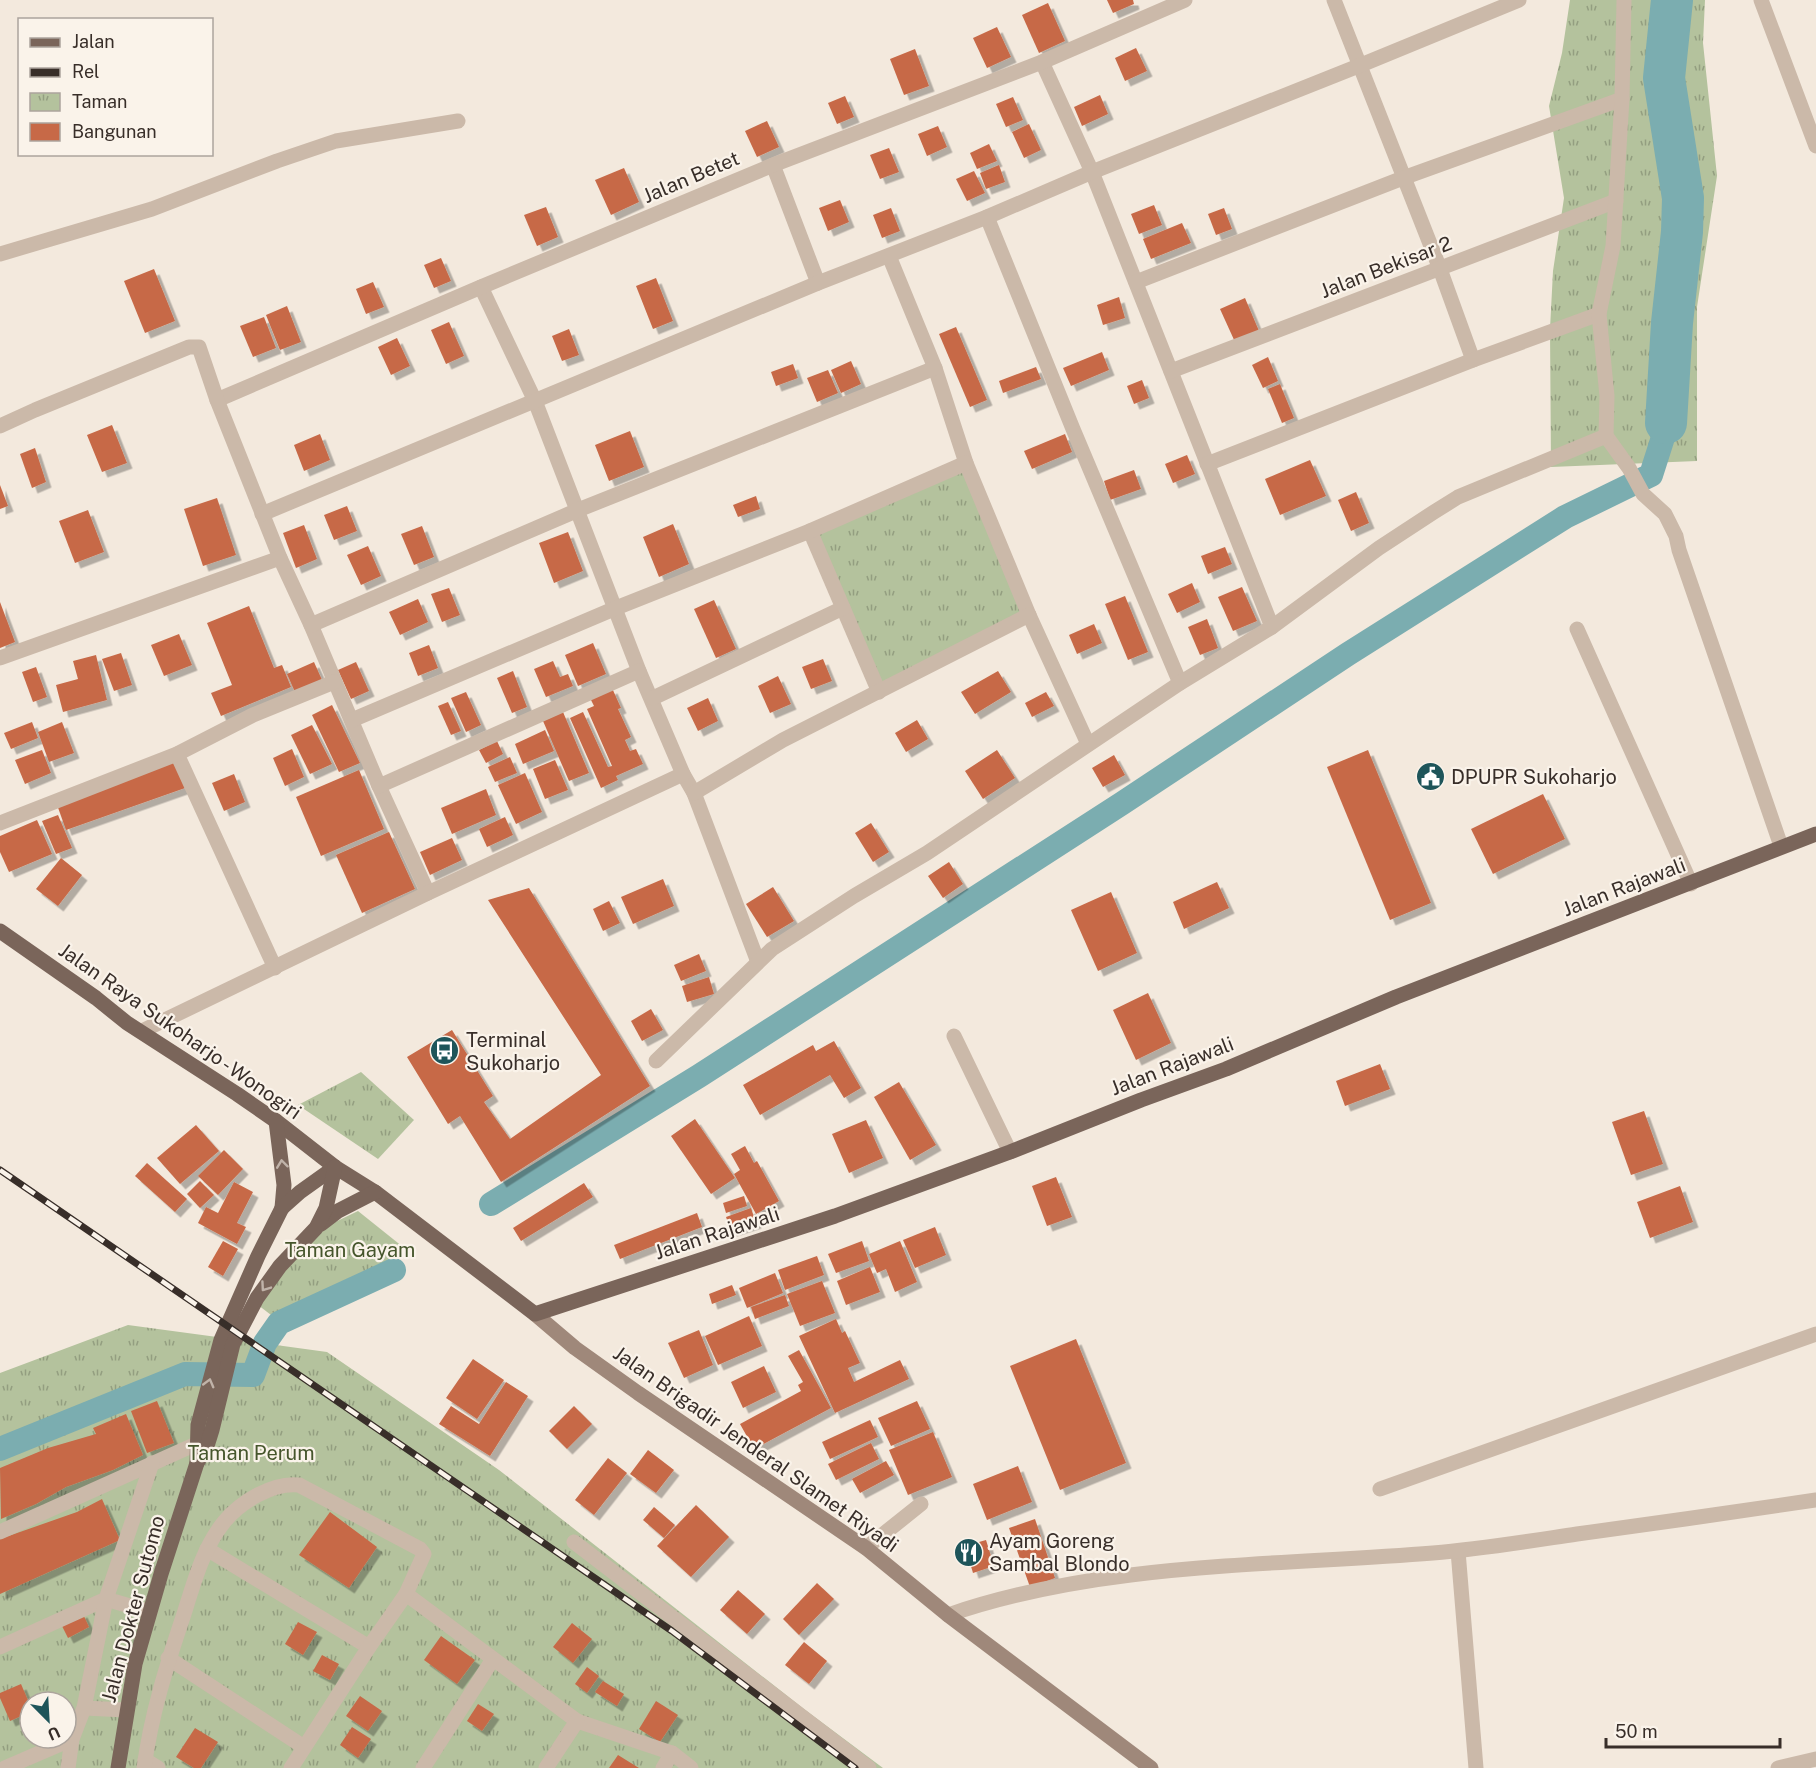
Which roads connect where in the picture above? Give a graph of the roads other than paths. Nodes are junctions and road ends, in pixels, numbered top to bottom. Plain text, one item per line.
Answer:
1 (1185, 0) edge
2 (1334, 0) edge
3 (1624, 0) edge
4 (1761, 0) edge
5 (1512, 1) edge
6 (1042, 62) junction
7 (1361, 65) junction
8 (1623, 99) junction
9 (458, 121) dead end
10 (1816, 146) edge
11 (773, 165) junction
12 (1092, 172) junction
13 (1403, 178) junction
14 (1616, 201) junction
15 (987, 217) junction
16 (0, 254) edge
17 (889, 256) junction
18 (1440, 269) junction
19 (1136, 282) junction
20 (818, 283) junction
21 (481, 287) junction
22 (1599, 315) junction
23 (1473, 360) junction
24 (935, 368) junction
25 (1171, 371) junction
26 (217, 400) junction
27 (535, 401) junction
28 (0, 426) edge
29 (1606, 436) junction
30 (966, 463) junction
31 (1207, 464) junction
32 (578, 510) junction
33 (262, 514) junction
34 (810, 531) junction
35 (280, 558) junction
36 (616, 608) junction
37 (843, 608) junction
38 (1029, 615) junction
39 (311, 625) junction
40 (1272, 627) junction
41 (1577, 629) dead end
42 (0, 658) edge
43 (639, 671) junction
44 (334, 682) junction
45 (1180, 683) junction
46 (879, 692) junction
47 (652, 698) junction
48 (352, 720) junction
49 (1088, 744) junction
50 (177, 754) junction
51 (683, 774) junction
52 (379, 786) junction
53 (694, 793) junction
54 (0, 823) edge
55 (1816, 834) edge
56 (1781, 846) junction
57 (1691, 884) junction
58 (428, 893) junction
59 (0, 931) edge
60 (758, 962) junction
61 (274, 968) junction
62 (142, 1030) junction
63 (954, 1036) dead end
64 (656, 1061) dead end
65 (276, 1121) junction
66 (1010, 1152) junction
67 (335, 1167) junction
68 (375, 1192) junction
69 (282, 1208) junction
70 (316, 1228) junction
71 (535, 1314) junction
72 (1816, 1334) edge
73 (227, 1342) junction
74 (202, 1445) junction
75 (152, 1463) junction
76 (1380, 1489) dead end
77 (1816, 1500) edge
78 (921, 1504) dead end
79 (0, 1532) edge
80 (574, 1542) dead end
81 (866, 1548) junction
82 (207, 1549) junction
83 (1458, 1551) junction
84 (406, 1594) junction
85 (106, 1599) junction
86 (150, 1612) junction
87 (948, 1615) junction
88 (0, 1647) edge
89 (369, 1647) junction
90 (168, 1658) junction
91 (494, 1659) junction
92 (84, 1708) junction
93 (126, 1710) junction
94 (577, 1721) junction
95 (78, 1724) edge
96 (304, 1747) junction
97 (47, 1750) edge
98 (70, 1750) edge
99 (672, 1753) junction
100 (1816, 1759) edge
101 (149, 1765) edge
102 (5, 1768) edge
103 (68, 1768) edge
104 (118, 1768) edge
105 (291, 1768) edge
106 (423, 1768) edge
107 (546, 1768) edge
108 (663, 1768) edge
109 (691, 1768) edge
110 (870, 1768) edge
111 (1151, 1768) edge
112 (1476, 1768) edge
113 (1778, 1768) edge

1 - 6 street, Jalan Betet
2 - 7 street
3 - 8 street
4 - 10 street
5 - 7 street
6 - 11 street, Jalan Betet
6 - 12 street
7 - 12 street
7 - 13 street
8 - 13 street
8 - 14 street
9 - 16 street
11 - 20 street
11 - 21 street, Jalan Betet
12 - 15 street
12 - 19 street
13 - 18 street
13 - 19 street
14 - 18 street, Jalan Bekisar 2
14 - 22 street
15 - 17 street
15 - 45 street
17 - 20 street
17 - 24 street
18 - 23 street
18 - 25 street, Jalan Bekisar 2
19 - 25 street
20 - 27 street
21 - 26 street, Jalan Betet
21 - 27 street
22 - 23 street
22 - 29 street
23 - 31 street
24 - 30 street
24 - 32 street
25 - 31 street
26 - 28 street
26 - 33 street
27 - 32 street
27 - 33 street
29 - 40 street
29 - 56 street
30 - 34 street
30 - 38 street
31 - 40 street
32 - 36 street
32 - 39 street
33 - 35 street
34 - 36 street
34 - 37 street
35 - 39 street
35 - 42 street
36 - 43 street
36 - 48 street
37 - 46 street
37 - 47 street
38 - 46 street
38 - 49 street
39 - 44 street
40 - 45 street
41 - 57 street
43 - 47 street
43 - 52 street
44 - 48 street
44 - 50 street
45 - 49 street
46 - 53 street
47 - 51 street
48 - 52 street
49 - 60 street
50 - 54 street
50 - 61 street
51 - 53 street
51 - 58 street
52 - 58 street
53 - 60 street
55 - 56 main road, Jalan Rajawali
56 - 57 main road, Jalan Rajawali
57 - 66 main road, Jalan Rajawali
58 - 61 street
59 - 62 main road, Jalan Raya Sukoharjo - Wonogiri
60 - 64 street
61 - 62 street
62 - 65 main road, Jalan Raya Sukoharjo - Wonogiri
63 - 66 street
65 - 67 main road, Jalan Raya Sukoharjo - Wonogiri
69 -> 65 main road
66 - 71 main road, Jalan Rajawali
67 - 68 main road, Jalan Brigadir Jenderal Slamet Riyadi
67 - 69 main road, Jalan Dokter Sutomo
67 - 70 main road, Jalan Dokter Sutomo
68 - 70 main road
68 - 71 main road, Jalan Brigadir Jenderal Slamet Riyadi
69 - 73 main road, Jalan Dokter Sutomo
70 -> 73 main road, Jalan Dokter Sutomo
71 - 81 main road, Jalan Brigadir Jenderal Slamet Riyadi
72 - 76 street
73 - 74 main road, Jalan Dokter Sutomo
74 - 75 street
74 - 86 main road, Jalan Dokter Sutomo
75 - 79 street
75 - 85 street
77 - 83 street
78 - 81 street
80 - 110 street
81 - 87 main road, Jalan Brigadir Jenderal Slamet Riyadi
82 - 84 street
82 - 89 street
82 - 90 street
83 - 87 street
83 - 112 street
84 - 89 street
84 - 91 street
85 - 86 street
85 - 88 street
85 - 92 street
86 - 93 main road, Jalan Dokter Sutomo
87 - 111 main road, Jalan Brigadir Jenderal Slamet Riyadi
89 - 96 street
90 - 96 street
90 - 101 street
91 - 94 street
91 - 106 street
92 - 93 street
92 - 95 street
93 - 104 main road, Jalan Dokter Sutomo
94 - 99 street
94 - 107 street
96 - 105 street
97 - 102 street
98 - 103 street
99 - 108 street
99 - 109 street
100 - 113 street

